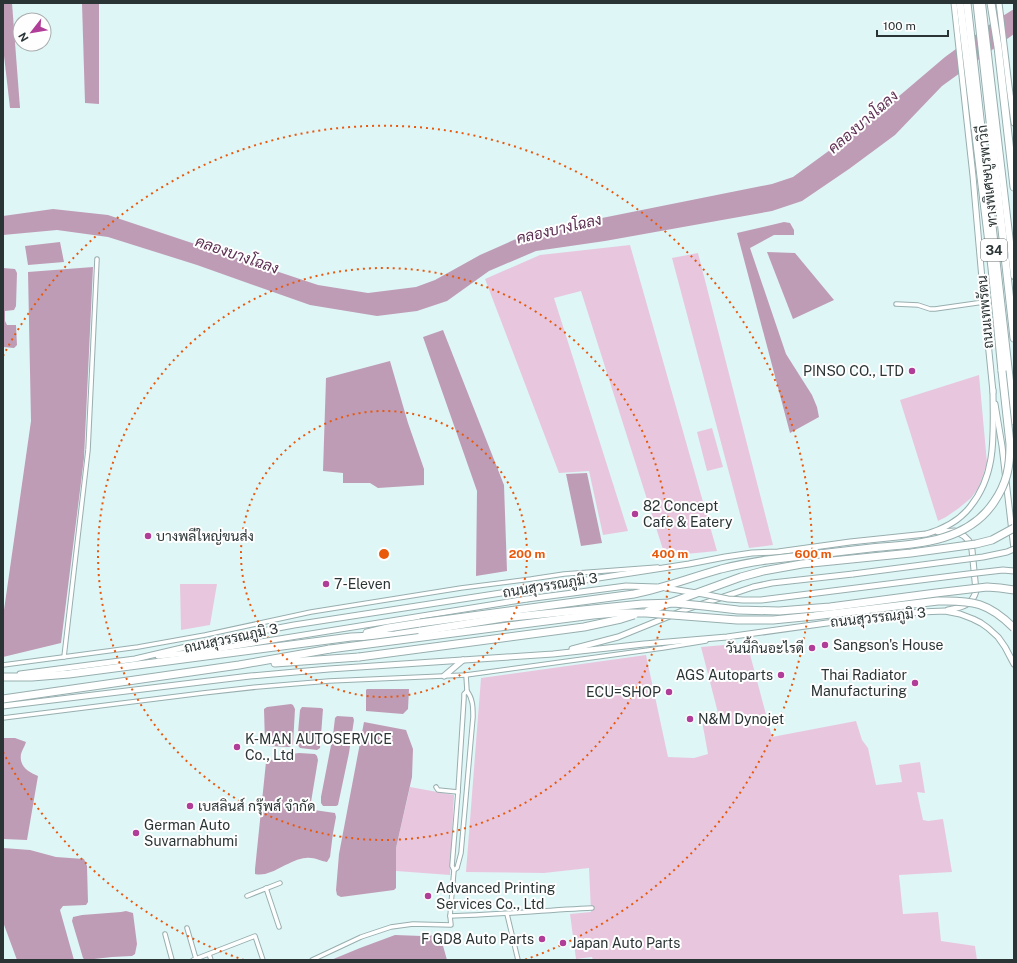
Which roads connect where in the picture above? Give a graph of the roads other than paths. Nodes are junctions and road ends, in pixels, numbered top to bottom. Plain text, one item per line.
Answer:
1 (954, 3) edge
2 (960, 3) edge
3 (966, 3) edge
4 (991, 3) edge
5 (981, 4) edge
6 (999, 5) edge
7 (1014, 123) edge
8 (1014, 187) edge
9 (97, 259) dead end
10 (1014, 276) edge
11 (984, 302) junction
12 (896, 304) dead end
13 (1014, 338) edge
14 (992, 390) junction
15 (1014, 422) edge
16 (1014, 528) edge
17 (936, 532) junction
18 (1014, 549) edge
19 (689, 564) junction
20 (1014, 571) edge
21 (1014, 590) edge
22 (945, 611) junction
23 (1014, 628) edge
24 (351, 637) junction
25 (727, 637) junction
26 (553, 654) junction
27 (64, 657) junction
28 (135, 659) junction
29 (463, 660) junction
30 (1014, 664) edge
31 (3, 665) edge
32 (239, 665) junction
33 (466, 675) junction
34 (444, 676) junction
35 (3, 677) edge
36 (467, 692) junction
37 (3, 699) edge
38 (3, 706) edge
39 (3, 718) edge
40 (436, 787) dead end
41 (458, 792) junction
42 (454, 870) junction
43 (280, 883) dead end
44 (266, 888) junction
45 (247, 896) dead end
46 (592, 908) dead end
47 (506, 914) junction
48 (450, 916) junction
49 (279, 927) dead end
50 (187, 928) dead end
51 (165, 934) dead end
52 (209, 954) junction
53 (195, 959) edge
54 (172, 960) edge
55 (211, 960) edge
56 (263, 960) edge
57 (312, 960) edge
58 (518, 960) edge

1 - 11 main road, ถนนเทพรัตน / 34
2 - 24 highway, bridge
3 - 15 highway, ทางพิเศษบูรพาวิถี
3 - 15 highway, ถนนเทพรัตน / 34
4 - 8 highway
5 - 10 highway, 34
5 - 13 highway, ทางพิเศษบูรพาวิถี
6 - 7 main road
9 - 27 street
11 - 12 street
11 - 14 main road, ถนนเทพรัตน / 34
14 - 17 main road, ถนนสุวรรณภูมิ 3
14 - 18 main road, ถนนเทพรัตน / 34
16 - 32 highway, bridge
17 - 19 main road, ถนนสุวรรณภูมิ 3
17 - 22 main road
18 - 26 main road, bridge
19 - 27 street
19 - 28 main road, ถนนสุวรรณภูมิ 3
20 - 28 main road, bridge
21 - 24 highway, bridge
22 - 25 main road, ถนนสุวรรณภูมิ 3
22 - 30 main road, ถนนสุวรรณภูมิ 3
23 - 32 highway, bridge
24 - 35 highway
25 - 26 main road, ถนนสุวรรณภูมิ 3
25 - 33 street
26 - 29 main road, ถนนสุวรรณภูมิ 3
27 - 31 street
28 - 35 main road, ถนนสุวรรณภูมิ 3
29 - 34 main road
29 - 38 main road, ถนนสุวรรณภูมิ 3
32 - 37 highway
33 - 34 street
33 - 36 street
34 - 39 street
36 - 41 street
36 - 42 street
40 - 41 street
41 - 42 street
42 - 48 street
43 - 44 street
44 - 45 street
44 - 49 street
46 - 47 street
47 - 48 street
47 - 58 street
48 - 57 street
50 - 53 street
51 - 54 street
52 - 53 street
52 - 55 street
52 - 56 street

